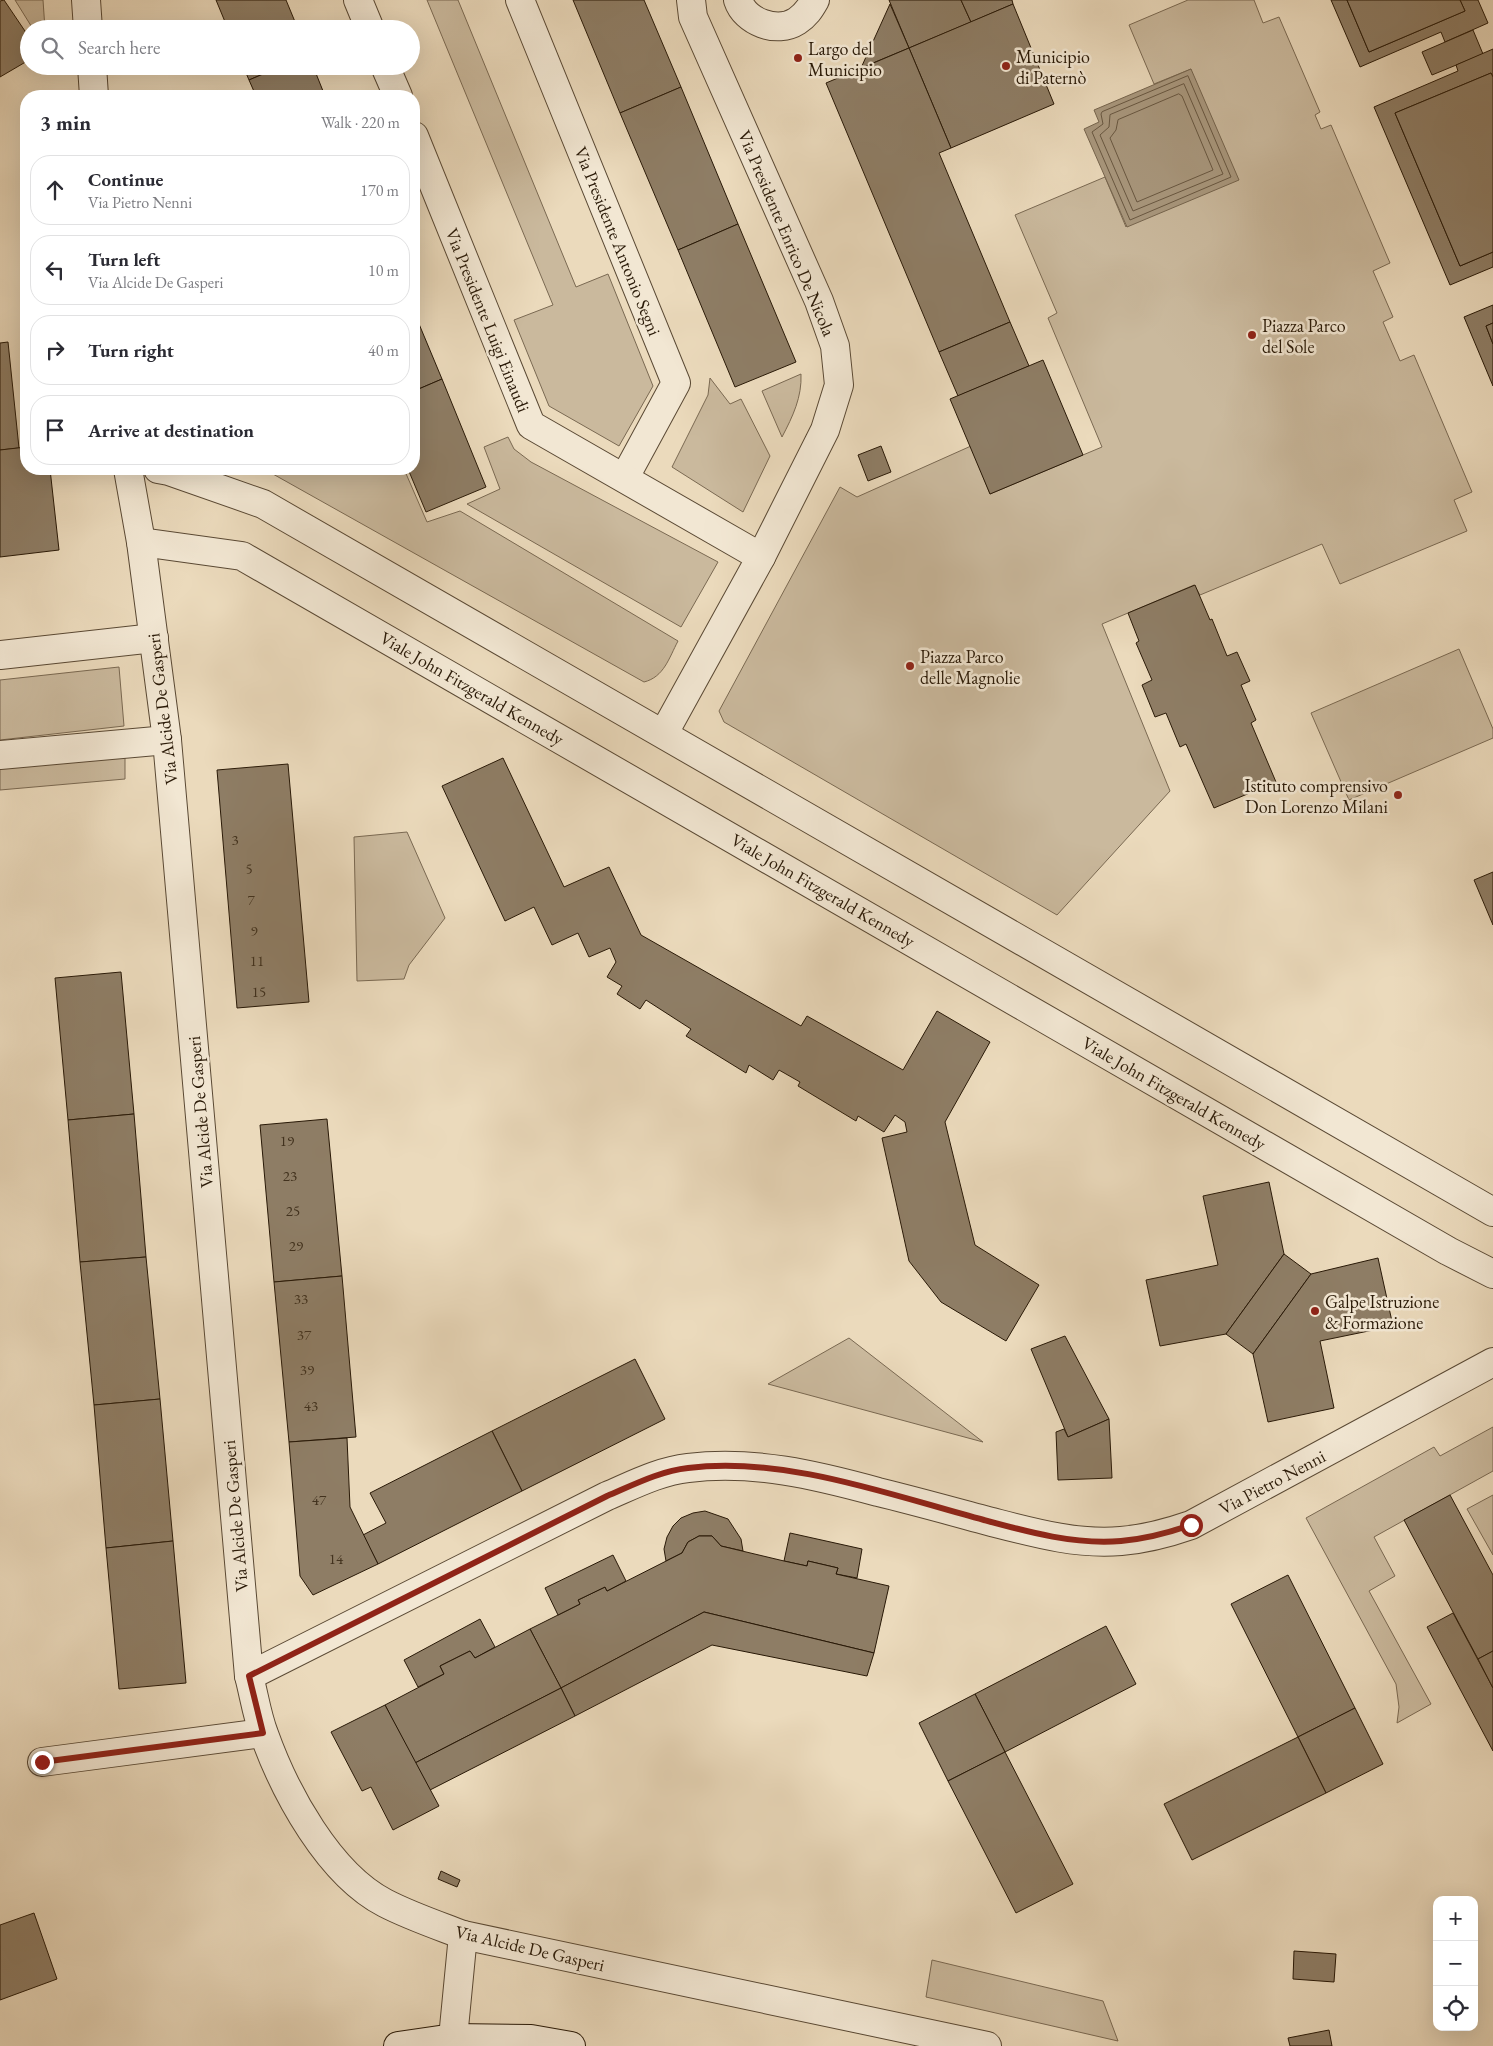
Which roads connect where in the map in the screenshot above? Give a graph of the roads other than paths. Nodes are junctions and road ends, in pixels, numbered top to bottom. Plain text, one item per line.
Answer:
1 (86, 0) edge
2 (358, 0) edge
3 (520, 0) edge
4 (690, 0) edge
5 (738, 0) edge
6 (815, 0) edge
7 (87, 20) edge
8 (366, 20) edge
9 (93, 75) edge
10 (389, 75) edge
11 (94, 90) edge
12 (395, 90) edge
13 (420, 151) edge
14 (129, 475) edge
15 (180, 475) edge
16 (625, 477) junction
17 (141, 542) junction
18 (761, 556) junction
19 (154, 638) junction
20 (0, 655) edge
21 (664, 733) junction
22 (167, 740) junction
23 (0, 755) edge
24 (1493, 1212) edge
25 (1493, 1274) edge
26 (1493, 1362) edge
27 (249, 1676) junction
28 (263, 1733) junction
29 (42, 1762) dead end
30 (462, 1935) junction
31 (453, 2038) junction
32 (398, 2046) edge
33 (571, 2046) edge
34 (987, 2046) edge

1 - 7 street
2 - 8 street
3 - 16 street, Via Presidente Antonio Segni
4 - 18 street, Via Presidente Enrico De Nicola
5 - 6 street
9 - 11 street
10 - 12 street
13 - 16 street, Via Presidente Luigi Einaudi
14 - 17 street, Via Alcide De Gasperi
15 - 21 street
16 - 18 street, Via Presidente Luigi Einaudi
17 - 19 street, Via Alcide De Gasperi
17 - 25 street, Viale John Fitzgerald Kennedy
18 - 21 street, Via Presidente Enrico De Nicola
19 - 20 street
19 - 22 street, Via Alcide De Gasperi
21 - 24 street
22 - 23 street
22 - 27 street, Via Alcide De Gasperi
26 - 27 street, Via Pietro Nenni
27 - 28 street, Via Alcide De Gasperi
28 - 29 street
28 - 30 street, Via Alcide De Gasperi
30 - 31 street
30 - 34 street, Via Alcide De Gasperi
31 - 32 street
31 - 33 street

